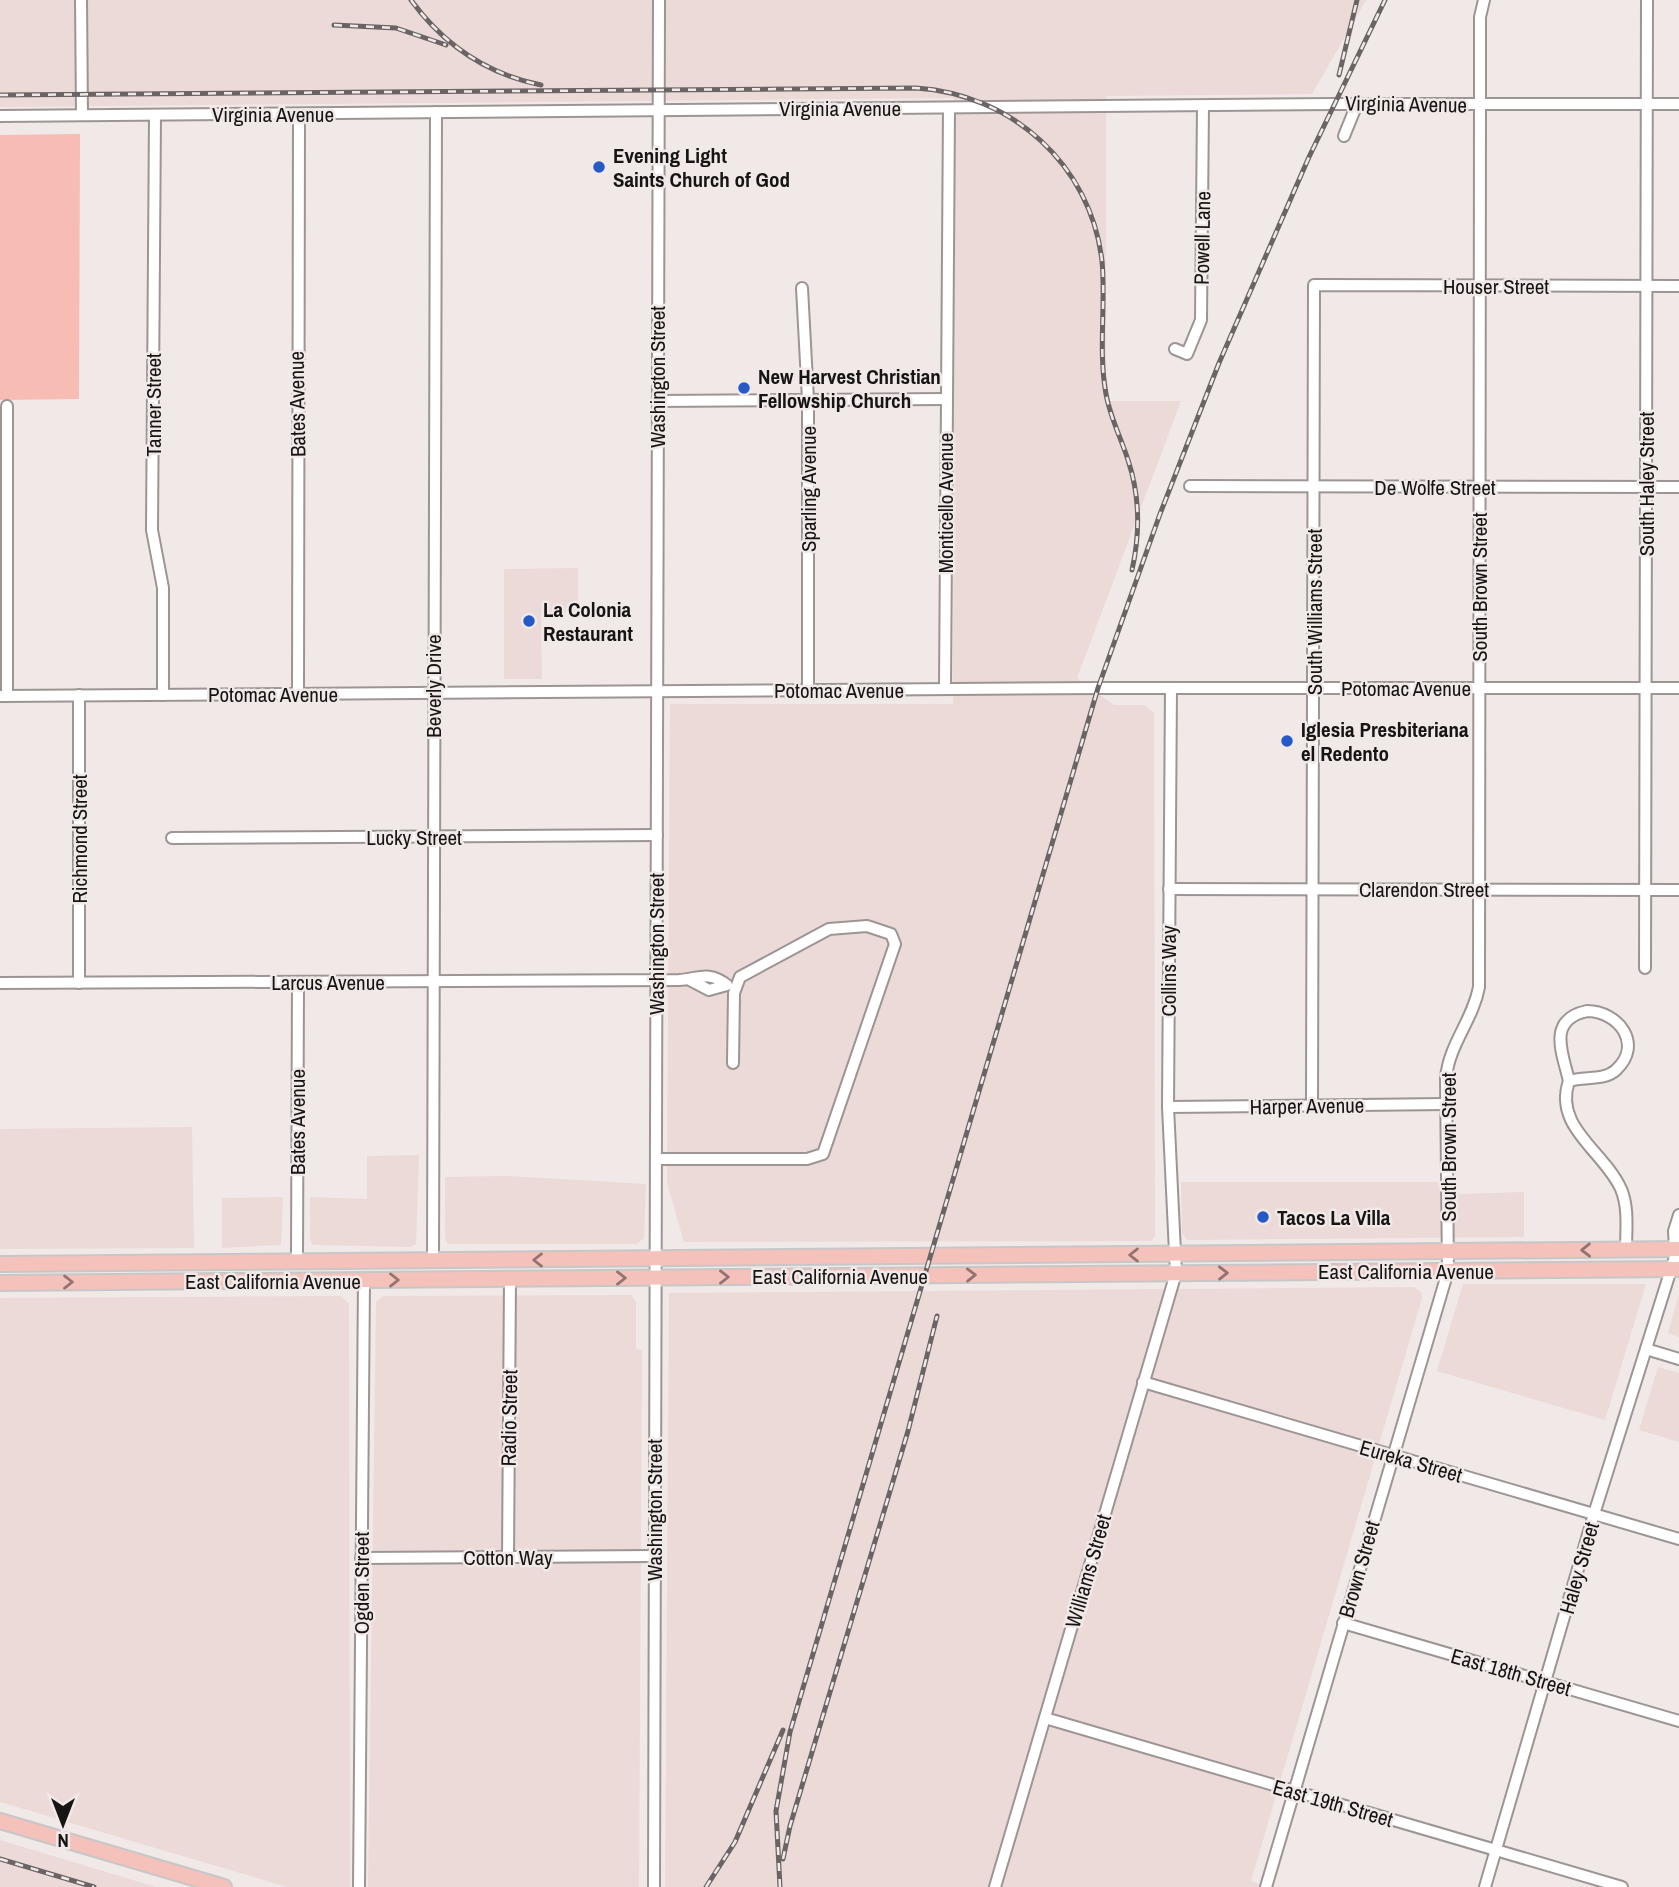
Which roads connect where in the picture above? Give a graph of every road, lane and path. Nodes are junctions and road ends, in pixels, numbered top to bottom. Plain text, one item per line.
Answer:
1 (81, 0) edge
2 (659, 0) edge
3 (1484, 0) edge
4 (1647, 0) edge
5 (1357, 104) junction
6 (1646, 104) junction
7 (1679, 104) edge
8 (1480, 105) junction
9 (1203, 106) junction
10 (949, 108) junction
11 (660, 110) junction
12 (436, 112) junction
13 (299, 114) junction
14 (82, 115) junction
15 (155, 115) junction
16 (0, 116) edge
17 (1344, 136) dead end
18 (1314, 285) joint
19 (1480, 286) junction
20 (1646, 286) junction
21 (1679, 286) edge
22 (802, 288) dead end
23 (1175, 349) dead end
24 (946, 399) junction
25 (808, 400) junction
26 (657, 401) junction
27 (7, 406) dead end
28 (1190, 486) dead end
29 (1313, 487) junction
30 (1480, 487) junction
31 (1646, 487) junction
32 (1679, 487) edge
33 (1171, 688) junction
34 (1315, 688) junction
35 (1479, 688) junction
36 (1646, 688) junction
37 (1679, 688) edge
38 (945, 689) junction
39 (808, 690) junction
40 (657, 691) junction
41 (434, 693) junction
42 (298, 694) junction
43 (79, 695) junction
44 (163, 695) junction
45 (4, 696) edge
46 (656, 835) junction
47 (434, 837) junction
48 (172, 838) dead end
49 (1169, 889) junction
50 (1313, 889) junction
51 (1479, 889) junction
52 (1645, 890) junction
53 (1679, 890) edge
54 (1645, 968) dead end
55 (656, 980) junction
56 (433, 981) junction
57 (298, 982) junction
58 (79, 983) junction
59 (0, 984) edge
60 (731, 985) junction
61 (733, 1063) dead end
62 (1569, 1081) junction
63 (1446, 1104) junction
64 (1312, 1105) junction
65 (1168, 1107) junction
66 (656, 1159) junction
67 (1679, 1215) edge
68 (1678, 1247) edge
69 (1626, 1250) junction
70 (1448, 1251) junction
71 (1174, 1254) junction
72 (656, 1259) junction
73 (297, 1261) junction
74 (433, 1261) junction
75 (219, 1262) junction
76 (0, 1264) edge
77 (1674, 1269) edge
78 (1448, 1271) junction
79 (1176, 1273) junction
80 (656, 1278) junction
81 (510, 1279) junction
82 (364, 1280) junction
83 (214, 1281) junction
84 (136, 1282) junction
85 (0, 1283) edge
86 (1646, 1349) junction
87 (1679, 1359) edge
88 (1143, 1382) junction
89 (1393, 1455) junction
90 (1594, 1514) junction
91 (1679, 1539) edge
92 (654, 1556) junction
93 (508, 1557) junction
94 (361, 1558) junction
95 (1343, 1623) junction
96 (1545, 1682) junction
97 (1045, 1718) junction
98 (1679, 1721) edge
99 (1294, 1791) junction
100 (0, 1821) edge
101 (1496, 1850) junction
102 (225, 1887) edge
103 (359, 1887) edge
104 (654, 1887) edge
105 (995, 1887) edge
106 (1266, 1887) edge
107 (1485, 1887) edge
108 (1622, 1887) edge

1 - 14 street
2 - 11 street, Washington Street
3 - 8 street, South Brown Street
4 - 6 street, South Haley Street
5 - 8 street, Virginia Avenue
5 - 9 street, Virginia Avenue
5 - 17 street
6 - 7 street, Virginia Avenue
6 - 8 street, Virginia Avenue
6 - 20 street, South Haley Street
8 - 19 street, South Brown Street
9 - 10 street, Virginia Avenue
9 - 23 street, Powell Lane
10 - 11 street, Virginia Avenue
10 - 24 street, Monticello Avenue
11 - 12 street, Virginia Avenue
11 - 26 street, Washington Street
12 - 13 street, Virginia Avenue
12 - 41 street, Beverly Drive
13 - 15 street, Virginia Avenue
13 - 42 street, Bates Avenue
14 - 15 street, Virginia Avenue
14 - 16 street, Virginia Avenue
15 - 44 street, Tanner Street
18 - 19 street, Houser Street
18 - 29 street, South Williams Street
19 - 20 street, Houser Street
19 - 30 street, South Brown Street
20 - 21 street, Houser Street
20 - 31 street, South Haley Street
22 - 25 street, Sparling Avenue
24 - 25 street
24 - 38 street, Monticello Avenue
25 - 26 street
25 - 39 street, Sparling Avenue
26 - 40 street, Washington Street
27 - 45 street
28 - 29 street, De Wolfe Street
29 - 30 street, De Wolfe Street
29 - 34 street, South Williams Street
30 - 31 street, De Wolfe Street
30 - 35 street, South Brown Street
31 - 32 street, De Wolfe Street
31 - 36 street, South Haley Street
33 - 34 street, Potomac Avenue
33 - 38 street, Potomac Avenue
33 - 49 street, Collins Way
34 - 35 street, Potomac Avenue
34 - 50 street, South Williams Street
35 - 36 street, Potomac Avenue
35 - 51 street, South Brown Street
36 - 37 street, Potomac Avenue
36 - 52 street, South Haley Street
38 - 39 street, Potomac Avenue
39 - 40 street, Potomac Avenue
40 - 41 street, Potomac Avenue
40 - 46 street, Washington Street
41 - 42 street, Potomac Avenue
41 - 47 street, Beverly Drive
42 - 44 street, Potomac Avenue
43 - 44 street, Potomac Avenue
43 - 45 street, Potomac Avenue
43 - 58 street, Richmond Street
46 - 47 street, Lucky Street
46 - 55 street, Washington Street
47 - 48 street, Lucky Street
47 - 56 street, Beverly Drive
49 - 50 street, Clarendon Street
49 - 65 street, Collins Way
50 - 51 street, Clarendon Street
50 - 64 street, South Williams Street
51 - 52 street, Clarendon Street
51 - 63 street, South Brown Street
52 - 53 street, Clarendon Street
52 - 54 street, South Haley Street
55 - 56 street, Larcus Avenue
55 - 60 street, Larcus Avenue
55 - 66 street, Washington Street
56 - 57 street, Larcus Avenue
56 - 74 street, Beverly Drive
57 - 58 street, Larcus Avenue
57 - 73 street, Bates Avenue
58 - 59 street, Larcus Avenue
60 - 61 street
60 - 66 street
62 - 62 street
62 - 69 street
63 - 64 street, Harper Avenue
63 - 70 street, South Brown Street
64 - 65 street, Harper Avenue
65 - 71 street, Collins Way
66 - 72 street, Washington Street
67 - 68 street, Haley Street
68 - 69 main road, East California Avenue
68 - 77 street, Haley Street
69 -> 70 main road, East California Avenue
70 - 71 main road, East California Avenue
70 - 78 street, Brown Street
71 -> 72 main road, East California Avenue
71 - 79 street, Williams Street
72 -> 74 main road, East California Avenue
72 - 80 street, Washington Street
73 - 74 main road, East California Avenue
73 - 75 main road, East California Avenue
73 - 83 main road
75 - 76 main road, East California Avenue
75 - 84 main road
77 - 78 main road, East California Avenue
77 - 86 street, Haley Street
79 -> 78 main road, East California Avenue
78 - 89 street, Brown Street
80 -> 79 main road, East California Avenue
79 - 88 street, Williams Street
81 -> 80 main road, East California Avenue
80 - 92 street, Washington Street
82 -> 81 main road, East California Avenue
81 - 93 street, Radio Street
82 - 83 main road, East California Avenue
82 - 94 street, Ogden Street
83 - 84 main road, East California Avenue
85 -> 84 main road, East California Avenue
86 - 87 street
86 - 90 street, Haley Street
88 - 89 street, Eureka Street
88 - 97 street, Williams Street
89 - 90 street, Eureka Street
89 - 95 street, Brown Street
90 - 91 street, Eureka Street
90 - 96 street, Haley Street
92 - 93 street, Cotton Way
92 - 104 street, Washington Street
93 - 94 street, Cotton Way
94 - 103 street, Ogden Street
95 - 96 street, East 18th Street
95 - 99 street, Brown Street
96 - 98 street, East 18th Street
96 - 101 street, Haley Street
97 - 99 street, East 19th Street
97 - 105 street, Williams Street
99 - 101 street, East 19th Street
99 - 106 street, Brown Street
100 - 102 main road
101 - 107 street, Haley Street
101 - 108 street, East 19th Street

